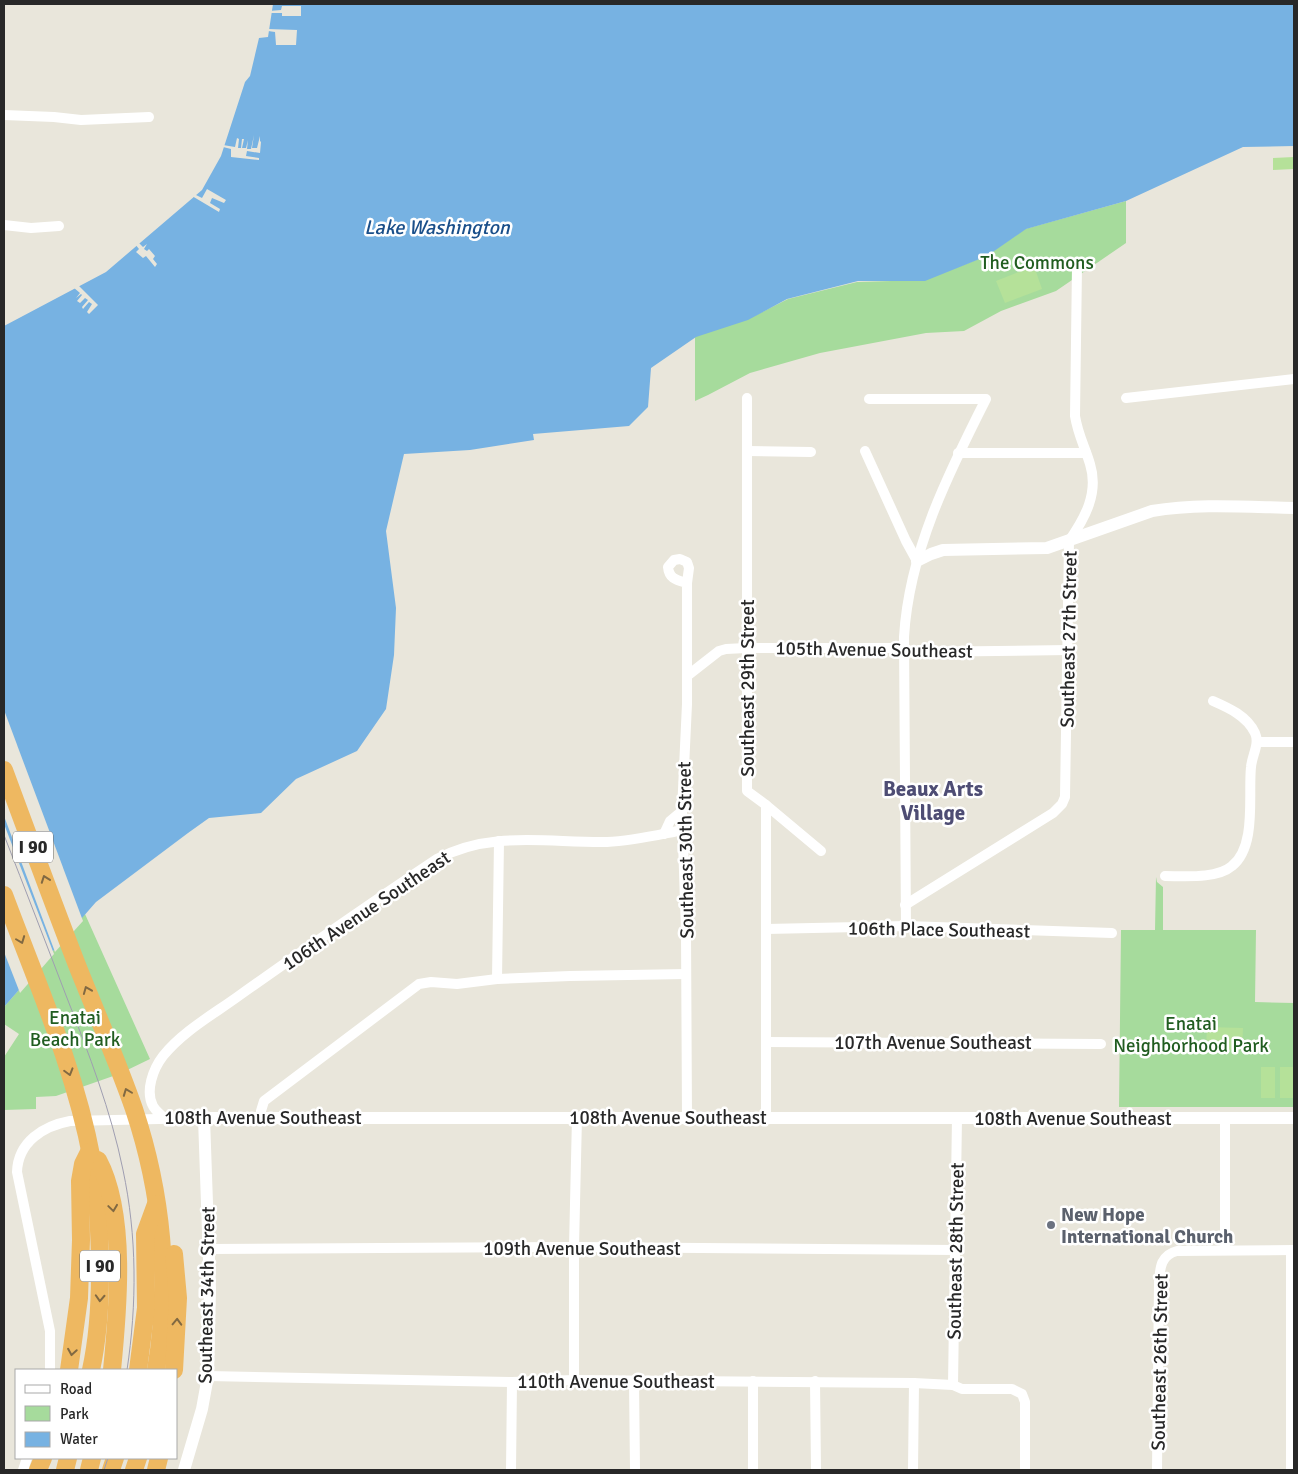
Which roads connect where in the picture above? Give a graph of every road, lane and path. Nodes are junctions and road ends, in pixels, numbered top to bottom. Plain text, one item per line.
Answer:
1 (4, 115) edge
2 (149, 117) dead end
3 (4, 225) edge
4 (59, 226) dead end
5 (1077, 266) dead end
6 (1294, 379) edge
7 (747, 398) dead end
8 (1126, 398) dead end
9 (869, 400) dead end
10 (748, 451) junction
11 (865, 451) dead end
12 (811, 452) dead end
13 (958, 453) junction
14 (1086, 453) junction
15 (1294, 508) edge
16 (1069, 541) junction
17 (917, 561) junction
18 (687, 583) dead end
19 (746, 648) junction
20 (904, 648) junction
21 (1068, 650) junction
22 (687, 676) junction
23 (1213, 701) dead end
24 (1258, 742) junction
25 (1294, 742) edge
26 (4, 770) edge
27 (766, 805) junction
28 (682, 811) junction
29 (683, 830) junction
30 (664, 834) junction
31 (499, 841) junction
32 (821, 851) dead end
33 (1165, 876) dead end
34 (4, 894) edge
35 (905, 905) junction
36 (906, 926) junction
37 (766, 929) junction
38 (1112, 933) dead end
39 (686, 974) junction
40 (497, 979) junction
41 (766, 1042) junction
42 (1101, 1044) dead end
43 (163, 1117) junction
44 (261, 1117) junction
45 (577, 1117) junction
46 (687, 1117) junction
47 (204, 1118) junction
48 (766, 1118) junction
49 (957, 1118) junction
50 (1225, 1118) junction
51 (1294, 1118) edge
52 (91, 1159) junction
53 (156, 1204) junction
54 (574, 1247) junction
55 (208, 1250) junction
56 (956, 1250) junction
57 (1225, 1250) junction
58 (1293, 1250) edge
59 (50, 1369) edge
60 (69, 1369) edge
61 (91, 1369) edge
62 (112, 1369) edge
63 (138, 1369) edge
64 (156, 1369) edge
65 (174, 1369) edge
66 (208, 1376) junction
67 (574, 1380) junction
68 (634, 1381) junction
69 (753, 1381) junction
70 (815, 1381) junction
71 (512, 1382) junction
72 (914, 1383) junction
73 (953, 1385) junction
74 (184, 1470) edge
75 (511, 1470) edge
76 (635, 1470) edge
77 (753, 1470) edge
78 (816, 1470) edge
79 (913, 1470) edge
80 (1025, 1470) edge
81 (1157, 1470) edge
82 (1291, 1470) edge

1 - 2 street
3 - 4 street
5 - 14 street, Southeast 27th Street
6 - 8 street
7 - 10 street, Southeast 29th Street
9 - 13 street
10 - 12 street
10 - 19 street, Southeast 29th Street
11 - 17 street
13 - 14 street
13 - 17 street
14 - 16 street, Southeast 27th Street
15 - 16 street
16 - 17 street
16 - 21 street, Southeast 27th Street
17 - 20 street
18 - 22 street, Southeast 30th Street
19 - 20 street, 105th Avenue Southeast
19 - 22 street, 105th Avenue Southeast
19 - 27 street, Southeast 29th Street
20 - 21 street, 105th Avenue Southeast
20 - 35 street
21 - 35 street, Southeast 27th Street
22 - 28 street, Southeast 30th Street
23 - 24 street
24 - 25 street
24 - 33 street
53 -> 26 highway, I 90
27 - 32 street
27 - 37 street
28 - 29 street, Southeast 30th Street
28 - 30 street
29 - 30 street, 106th Avenue Southeast
29 - 39 street, Southeast 30th Street
30 - 31 street, 106th Avenue Southeast
31 - 40 street
31 - 43 street, 106th Avenue Southeast
34 -> 52 highway, I 90
35 - 36 street
36 - 37 street, 106th Place Southeast
36 - 38 street, 106th Place Southeast
37 - 41 street
39 - 40 street
39 - 46 street, Southeast 30th Street
40 - 44 street
41 - 42 street, 107th Avenue Southeast
41 - 48 street
43 - 47 street, 108th Avenue Southeast
43 - 59 street, 108th Avenue Southeast
44 - 45 street, 108th Avenue Southeast
44 - 47 street, 108th Avenue Southeast
45 - 46 street, 108th Avenue Southeast
45 - 54 street
46 - 48 street, 108th Avenue Southeast
47 - 55 street, Southeast 34th Street
48 - 49 street, 108th Avenue Southeast
49 - 50 street, 108th Avenue Southeast
49 - 56 street, Southeast 28th Street
50 - 51 street, 108th Avenue Southeast
50 - 57 street
52 -> 60 highway
52 -> 61 highway, I 90
52 -> 62 highway
53 - 63 highway
53 - 64 highway, I 90
65 -> 53 highway
54 - 55 street, 109th Avenue Southeast
54 - 56 street, 109th Avenue Southeast
54 - 67 street
55 - 66 street, Southeast 34th Street
56 - 73 street, Southeast 28th Street
57 - 58 street
57 - 81 street, Southeast 26th Street
58 - 82 street
66 - 71 street, 110th Avenue Southeast
66 - 74 street, Southeast 34th Street
67 - 68 street, 110th Avenue Southeast
67 - 71 street, 110th Avenue Southeast
68 - 69 street, 110th Avenue Southeast
68 - 76 street
69 - 70 street, 110th Avenue Southeast
69 - 77 street
70 - 72 street, 110th Avenue Southeast
70 - 78 street
71 - 75 street
72 - 73 street, 110th Avenue Southeast
72 - 79 street
73 - 80 street, 110th Avenue Southeast

